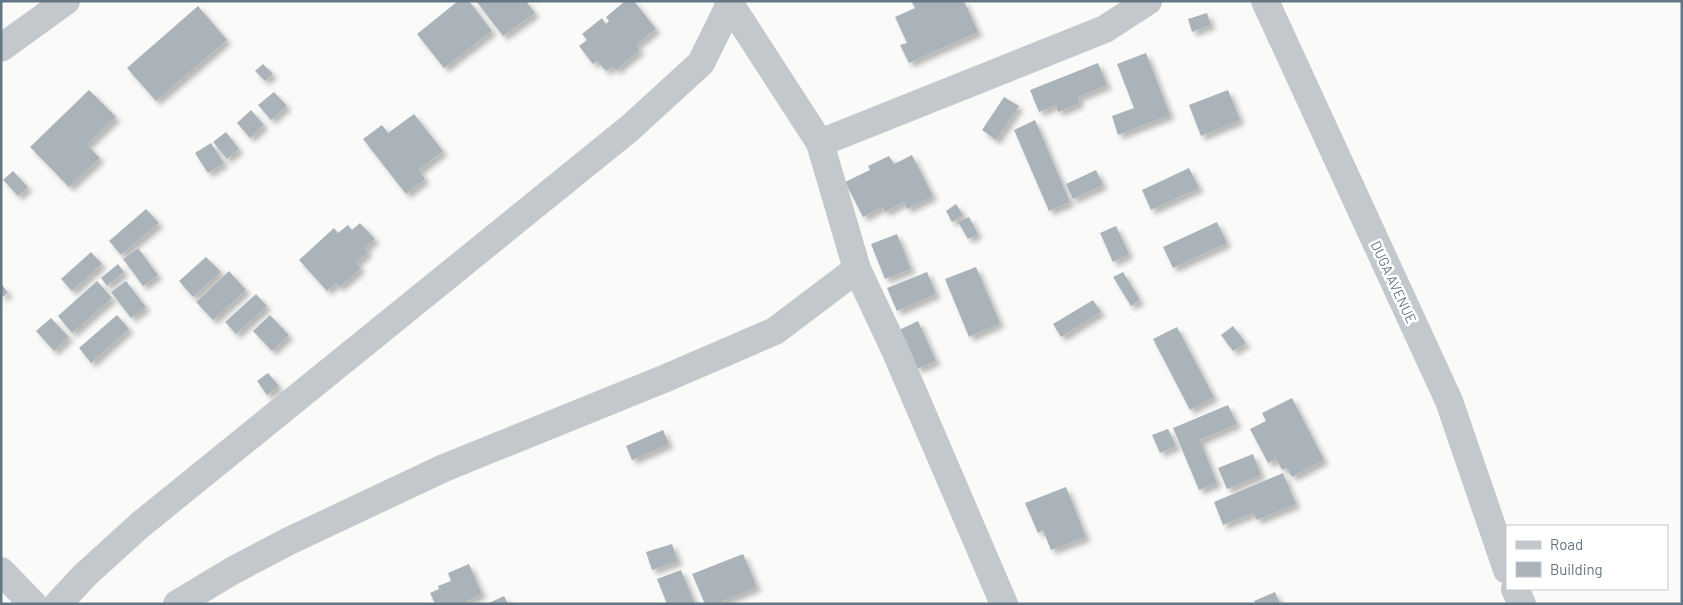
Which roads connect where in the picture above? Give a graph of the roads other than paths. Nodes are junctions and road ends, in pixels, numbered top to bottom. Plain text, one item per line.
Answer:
1 (66, 1) edge
2 (1148, 1) edge
3 (1265, 1) edge
4 (729, 3) edge
5 (1, 48) edge
6 (820, 143) junction
7 (857, 269) junction
8 (1506, 567) edge
9 (1, 571) edge
10 (1515, 590) edge
11 (34, 604) edge
12 (58, 604) edge
13 (177, 604) edge
14 (1004, 604) edge
15 (1522, 604) edge

1 - 5 street
2 - 6 street
3 - 8 street, DUGA AVENUE
4 - 6 street
4 - 12 street
6 - 7 street
7 - 13 street
7 - 14 street
9 - 11 street
10 - 15 street

